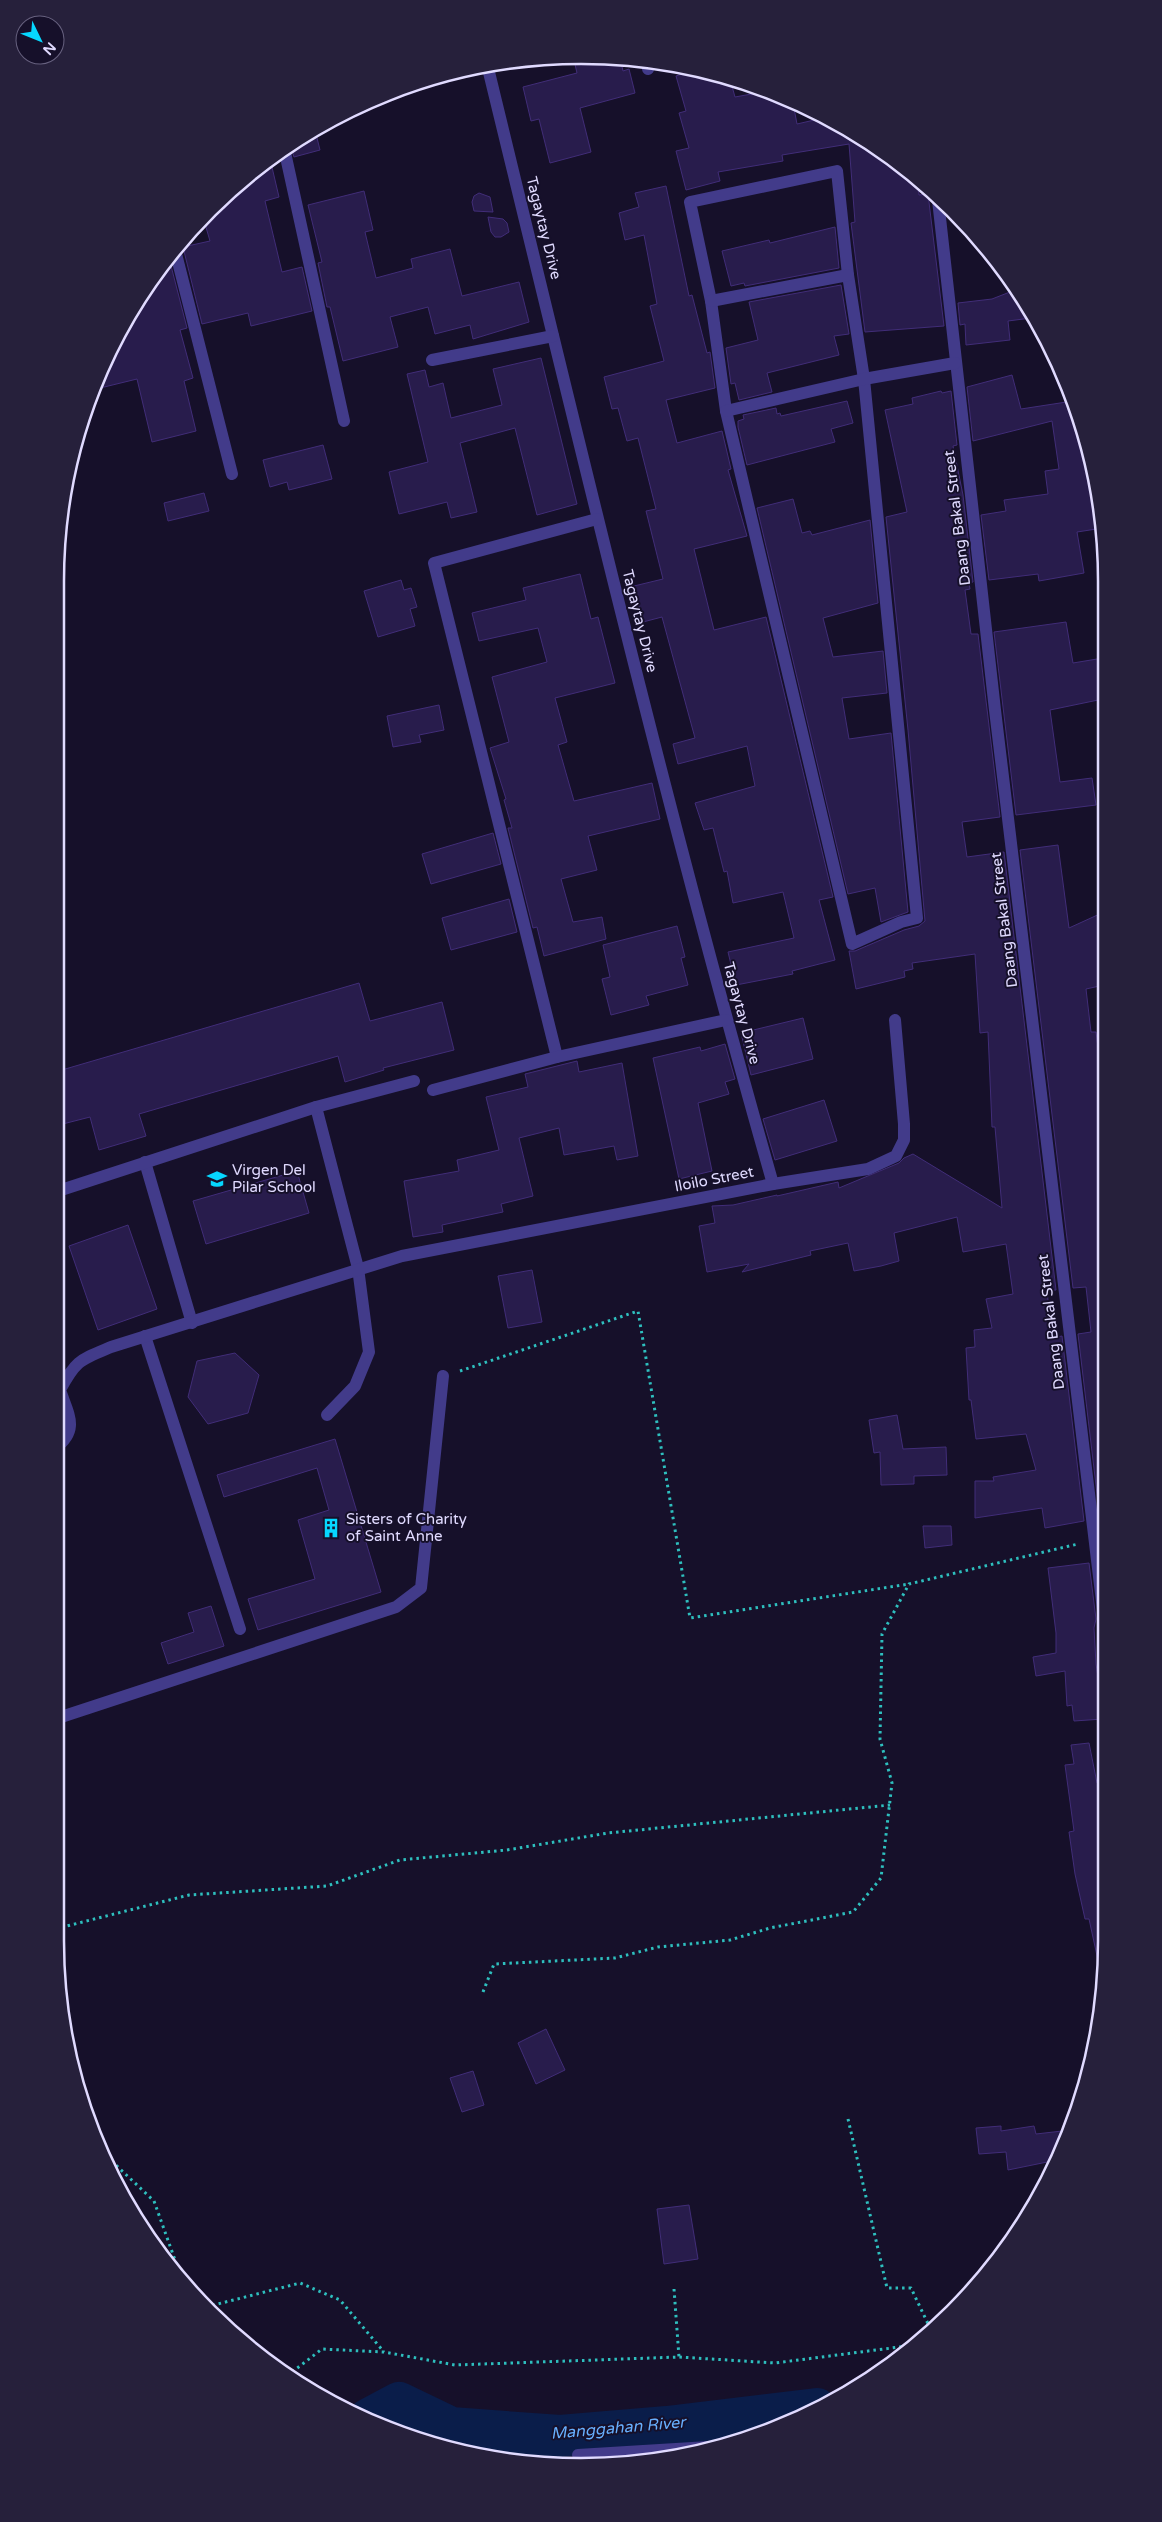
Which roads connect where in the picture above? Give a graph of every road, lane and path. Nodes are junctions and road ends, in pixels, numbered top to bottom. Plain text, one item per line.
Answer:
1 (489, 72) edge
2 (286, 157) edge
3 (939, 207) edge
4 (177, 258) edge
5 (848, 275) junction
6 (711, 301) junction
7 (553, 336) junction
8 (432, 360) dead end
9 (955, 363) junction
10 (864, 379) junction
11 (726, 412) junction
12 (344, 421) dead end
13 (232, 474) dead end
14 (598, 519) junction
15 (726, 1020) junction
16 (895, 1020) dead end
17 (557, 1057) junction
18 (414, 1081) dead end
19 (433, 1090) dead end
20 (316, 1107) junction
21 (145, 1162) junction
22 (773, 1184) junction
23 (64, 1189) edge
24 (358, 1268) junction
25 (192, 1323) junction
26 (145, 1336) junction
27 (443, 1376) joint
28 (64, 1383) edge
29 (64, 1401) edge
30 (327, 1415) dead end
31 (64, 1440) edge
32 (1094, 1541) junction
33 (1098, 1573) edge
34 (909, 1584) junction
35 (240, 1629) dead end
36 (64, 1716) edge
37 (890, 1805) junction
38 (64, 1927) edge
39 (483, 1992) dead end
40 (848, 2120) dead end
41 (114, 2163) edge
42 (176, 2262) edge
43 (674, 2289) dead end
44 (213, 2305) edge
45 (928, 2324) edge
46 (900, 2348) edge
47 (384, 2352) junction
48 (679, 2357) junction
49 (294, 2371) edge
50 (677, 2449) edge
51 (578, 2455) dead end

1 - 7 street, Tagaytay Drive
2 - 12 street
3 - 9 street, Daang Bakal Street
4 - 13 street
5 - 6 street
5 - 6 street
5 - 10 street
6 - 11 street
7 - 8 street
7 - 14 street, Tagaytay Drive
9 - 10 street
9 - 32 street, Daang Bakal Street
10 - 11 street
10 - 11 street
14 - 15 street, Tagaytay Drive
14 - 17 street
15 - 17 street
15 - 22 street, Tagaytay Drive
16 - 22 street, Iloilo Street
17 - 19 street
18 - 20 street
20 - 21 street
20 - 24 street
21 - 23 street
21 - 25 street
22 - 24 street, Iloilo Street
24 - 25 street, Iloilo Street
24 - 30 street
25 - 26 street, Iloilo Street
26 - 28 street, Iloilo Street
26 - 35 street
27 - 34 path
27 - 36 street
29 - 31 street, Iloilo Street
32 - 33 street, Daang Bakal Street
32 - 34 path
34 - 37 path
37 - 38 path
37 - 39 path
40 - 45 path
41 - 42 path
43 - 48 path
44 - 47 path
46 - 48 path
47 - 48 path
47 - 49 path
50 - 51 street

